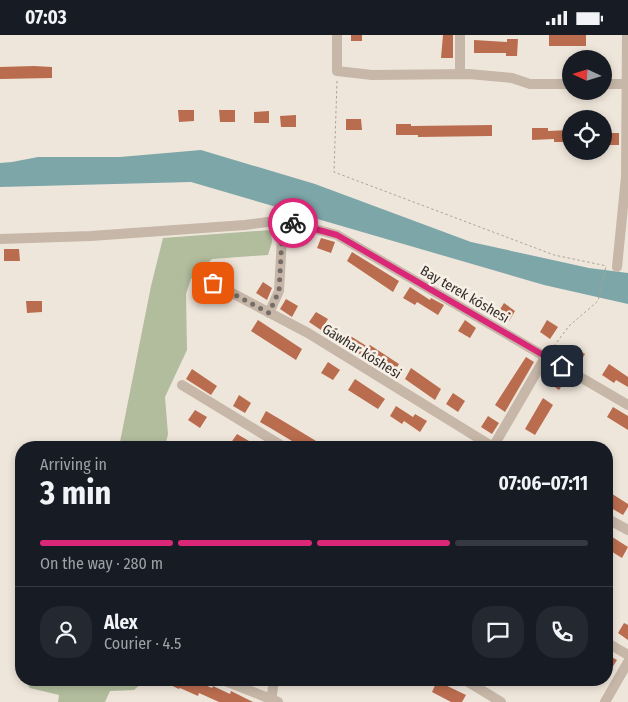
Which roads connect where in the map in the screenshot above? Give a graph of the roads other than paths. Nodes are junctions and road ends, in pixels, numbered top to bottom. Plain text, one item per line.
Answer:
1 (337, 35) edge
2 (460, 35) edge
3 (627, 35) edge
4 (460, 74) junction
5 (562, 84) edge
6 (612, 84) edge
7 (627, 84) edge
8 (283, 220) junction
9 (0, 239) edge
10 (617, 267) road end
11 (213, 283) dead end
12 (269, 313) junction
13 (546, 356) junction
14 (182, 385) dead end
15 (628, 405) edge
16 (274, 441) edge
17 (483, 441) edge
18 (496, 441) edge
19 (613, 522) edge
20 (628, 530) edge
21 (613, 646) edge
22 (628, 655) edge
23 (628, 662) edge
24 (237, 686) edge
25 (274, 686) edge
26 (475, 686) edge
27 (273, 701) edge
28 (501, 702) edge
29 (605, 702) edge

1 - 4 street
2 - 4 street
3 - 7 street
4 - 5 street
6 - 7 street
7 - 10 street
8 - 9 street
8 - 12 street
8 - 13 street, Bay terek kóshesi
11 - 12 street, Gáwhar kóshesi
12 - 17 street, Gáwhar kóshesi
13 - 15 street, Bay terek kóshesi
13 - 18 street
14 - 16 street
19 - 20 street
21 - 22 street
23 - 29 street
24 - 27 street
25 - 27 street
26 - 28 street

